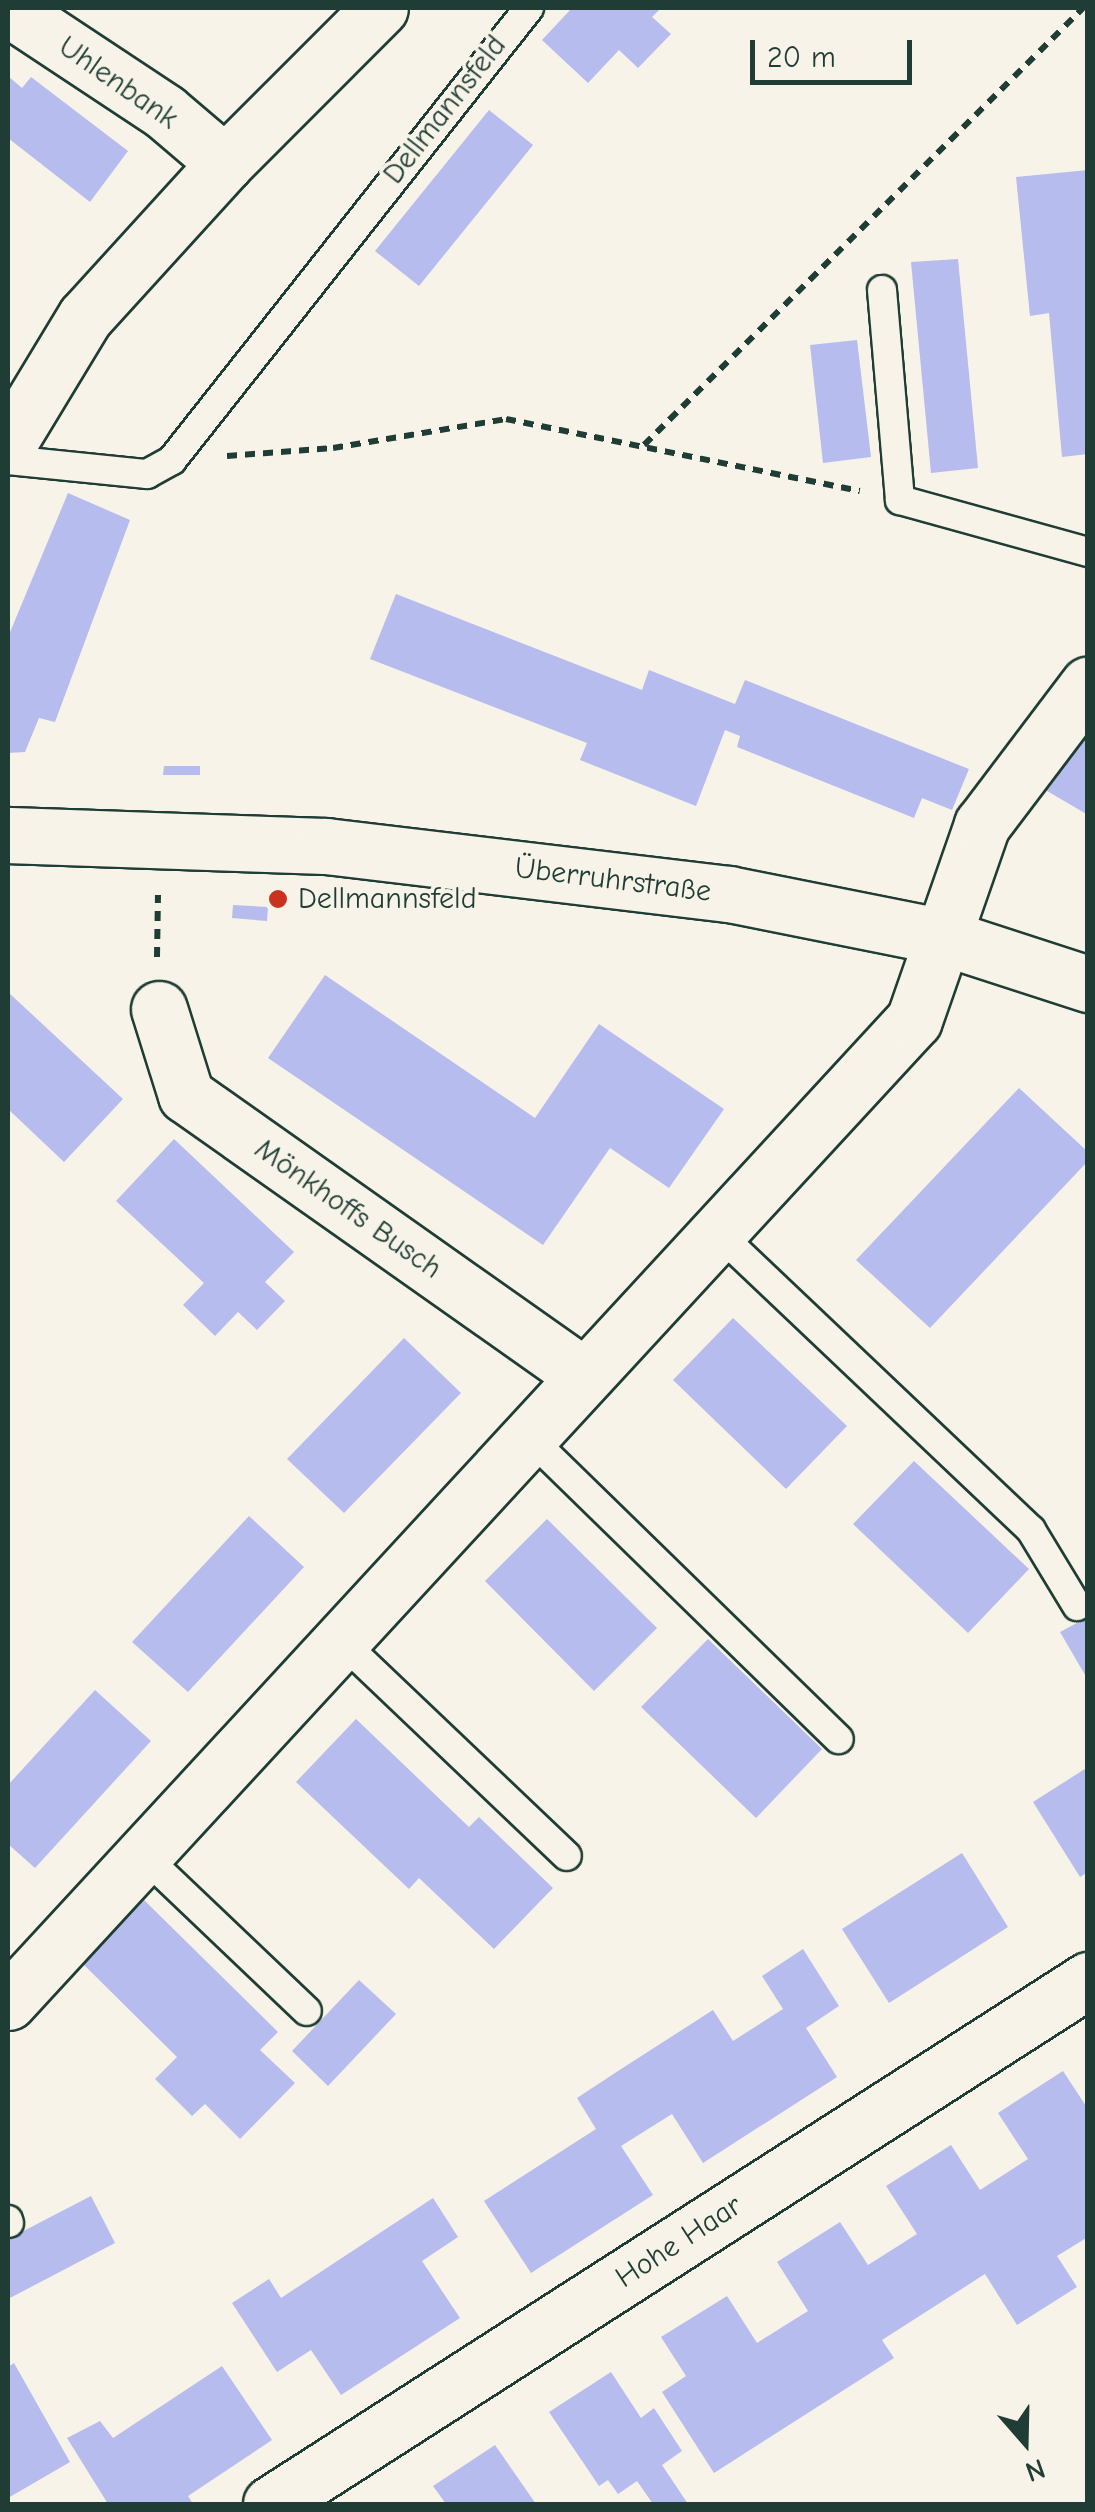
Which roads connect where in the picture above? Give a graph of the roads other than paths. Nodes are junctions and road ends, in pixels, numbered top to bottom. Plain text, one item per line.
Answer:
1 (8, 8) edge
2 (380, 8) edge
3 (528, 8) edge
4 (225, 163) junction
5 (882, 290) dead end
6 (8, 444) edge
7 (8, 460) edge
8 (1088, 552) edge
9 (1088, 686) edge
10 (8, 835) edge
11 (940, 936) junction
12 (1088, 984) edge
13 (159, 1009) road end
14 (717, 1232) junction
15 (584, 1376) junction
16 (528, 1436) junction
17 (1077, 1606) dead end
18 (340, 1640) junction
19 (839, 1738) dead end
20 (142, 1855) junction
21 (567, 1856) dead end
22 (1088, 1980) edge
23 (8, 2002) edge
24 (308, 2011) dead end
25 (271, 2504) edge

1 - 4 street, Uhlenbank
2 - 4 street
3 - 7 lane, Dellmannsfeld
4 - 6 street
5 - 8 lane
9 - 11 street
10 - 11 street, Überruhrstraße
11 - 12 street, Überruhrstraße
11 - 14 street
13 - 15 street, Mönkhoffs Busch
14 - 15 street
14 - 17 lane
15 - 16 street
16 - 18 street
16 - 19 lane
18 - 20 street
18 - 21 lane
20 - 23 street
20 - 24 lane
22 - 25 street, Hohe Haar

